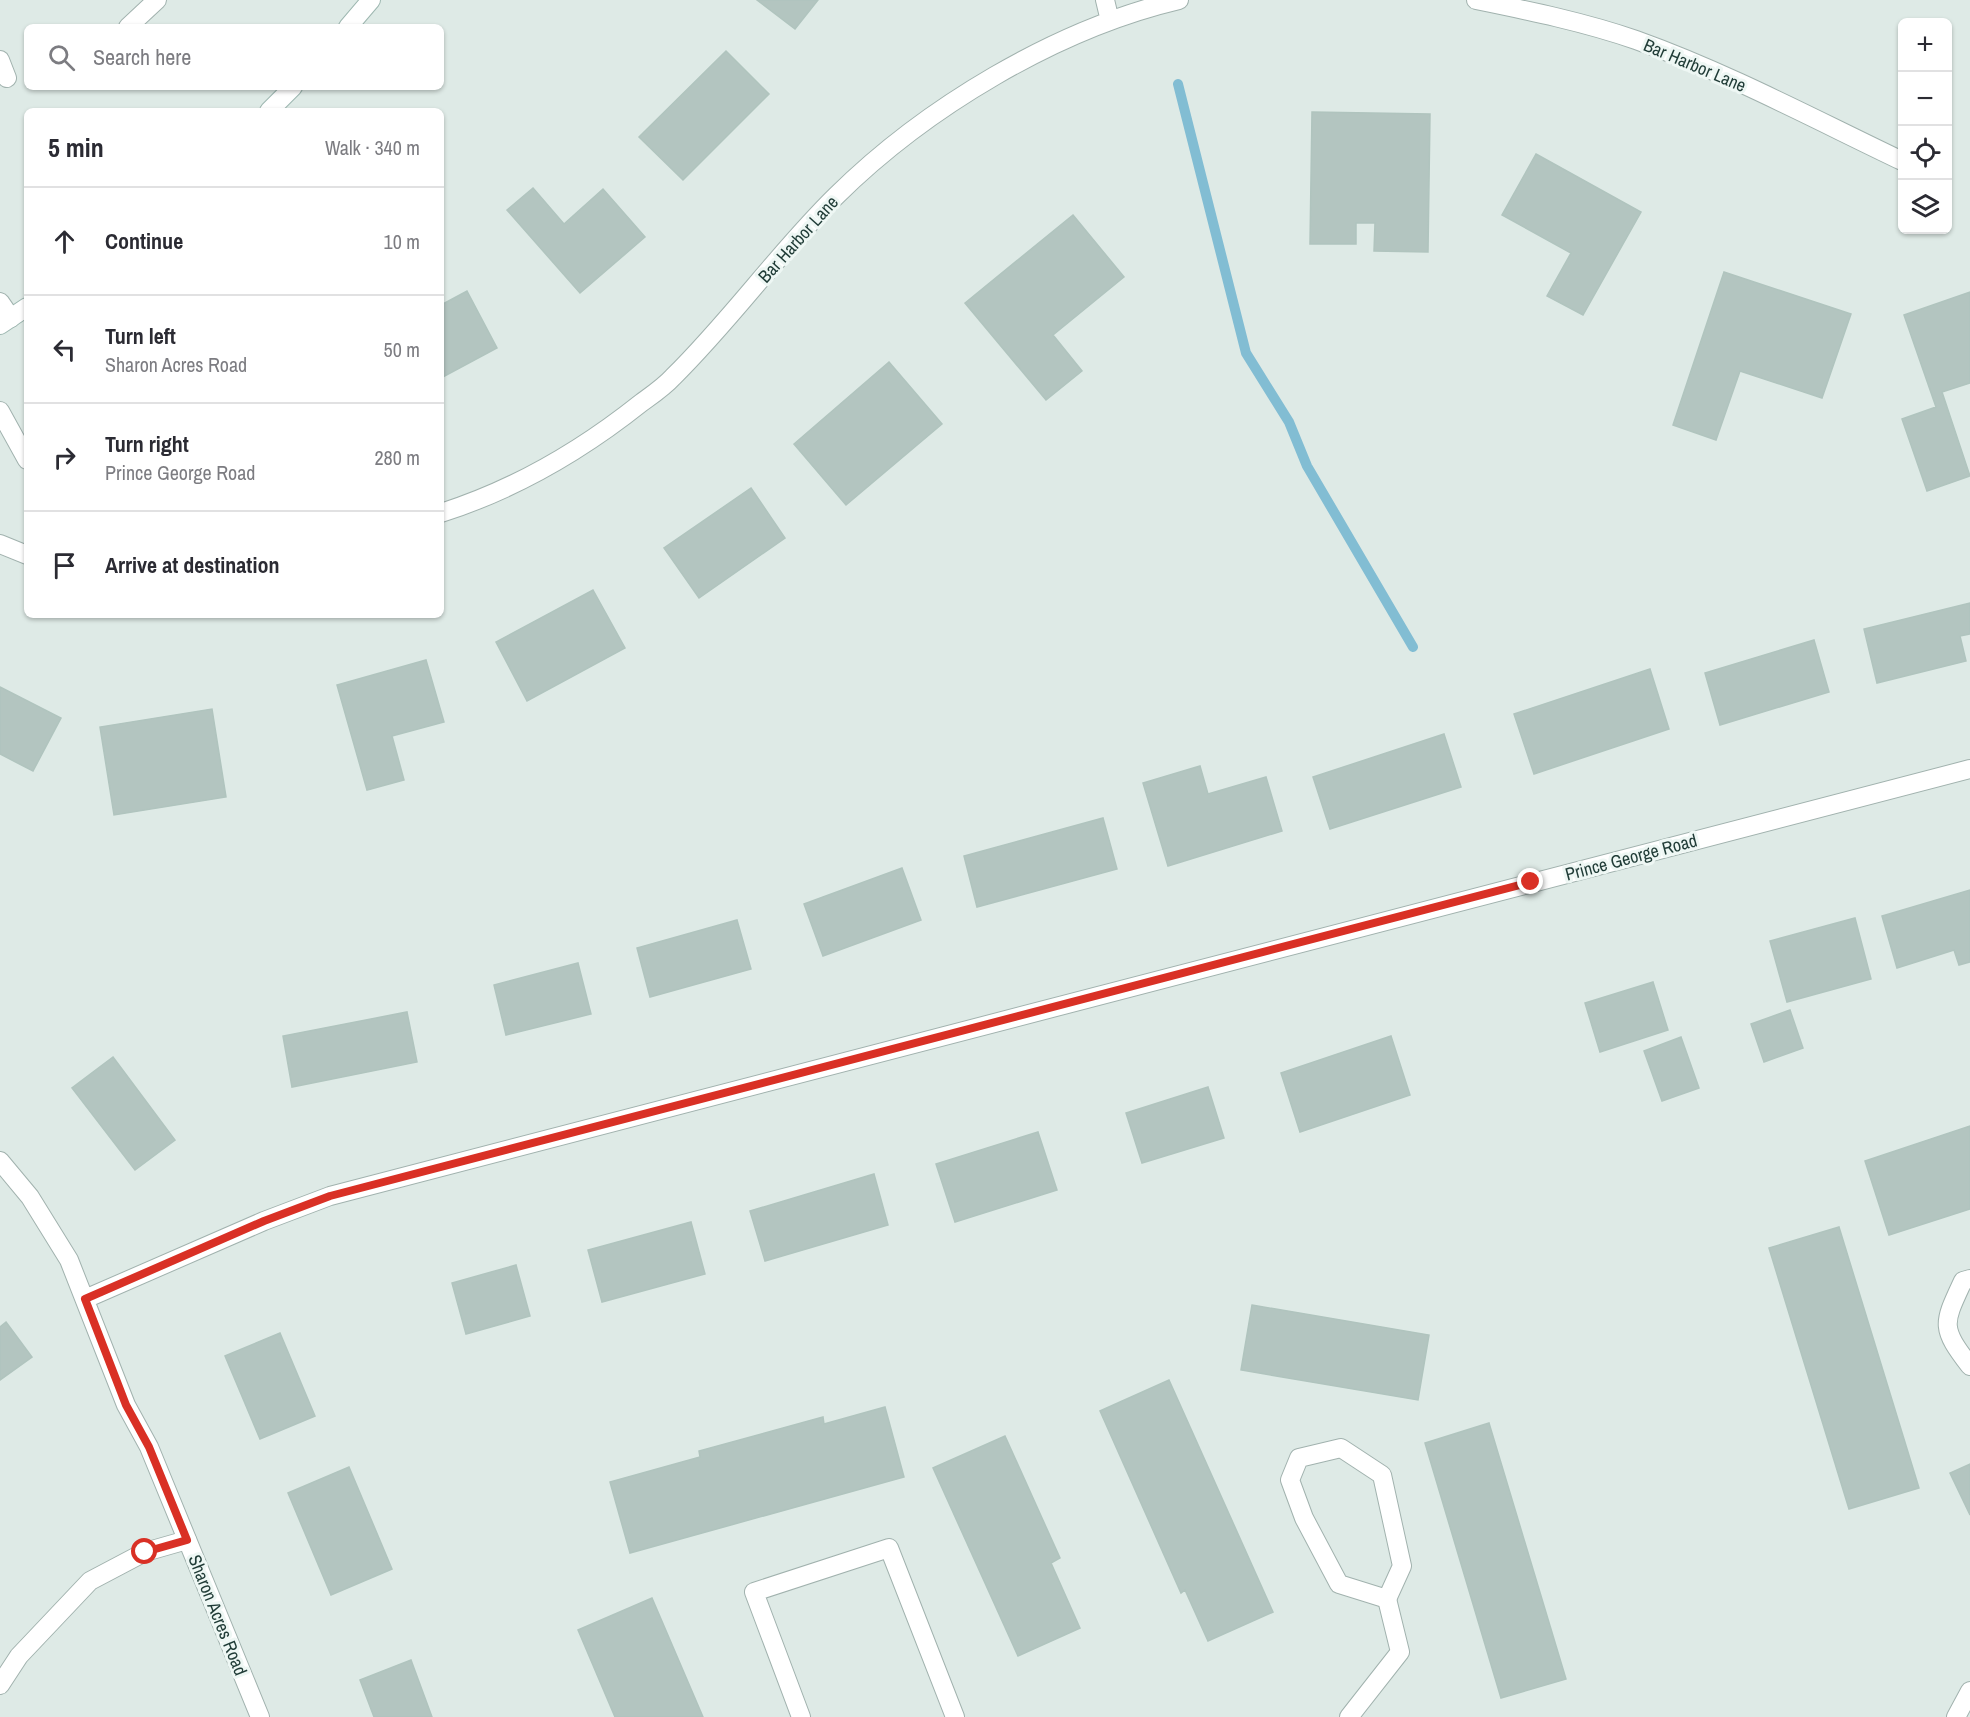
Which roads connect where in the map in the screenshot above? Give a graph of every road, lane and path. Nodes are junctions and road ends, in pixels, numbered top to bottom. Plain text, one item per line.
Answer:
1 (157, 0) edge
2 (371, 0) edge
3 (1105, 0) edge
4 (1179, 0) edge
5 (1476, 0) edge
6 (1110, 21) junction
7 (131, 24) edge
8 (351, 24) edge
9 (0, 60) edge
10 (7, 78) dead end
11 (290, 90) edge
12 (272, 108) edge
13 (1898, 159) edge
14 (0, 302) edge
15 (24, 309) edge
16 (5, 322) edge
17 (0, 411) edge
18 (24, 455) edge
19 (444, 512) edge
20 (0, 544) edge
21 (24, 554) edge
22 (1970, 769) edge
23 (0, 1161) edge
24 (1970, 1280) edge
25 (85, 1299) junction
26 (1970, 1366) edge
27 (187, 1540) junction
28 (1387, 1599) junction
29 (0, 1685) edge
30 (1970, 1691) edge
31 (260, 1717) edge
32 (801, 1717) edge
33 (956, 1717) edge
34 (1349, 1717) edge
35 (1956, 1717) edge

1 - 7 street
2 - 8 street
3 - 6 street
4 - 6 street, Bar Harbor Lane
5 - 13 street, Bar Harbor Lane
6 - 19 street, Bar Harbor Lane
9 - 10 street
11 - 12 street
14 - 16 street
15 - 16 street
17 - 18 street
20 - 21 street
22 - 25 street, Prince George Road
23 - 25 street, Sharon Acres Road
24 - 26 street
25 - 27 street, Sharon Acres Road
27 - 29 street
27 - 31 street, Sharon Acres Road
28 - 28 street
28 - 34 street
30 - 35 street
32 - 33 street

